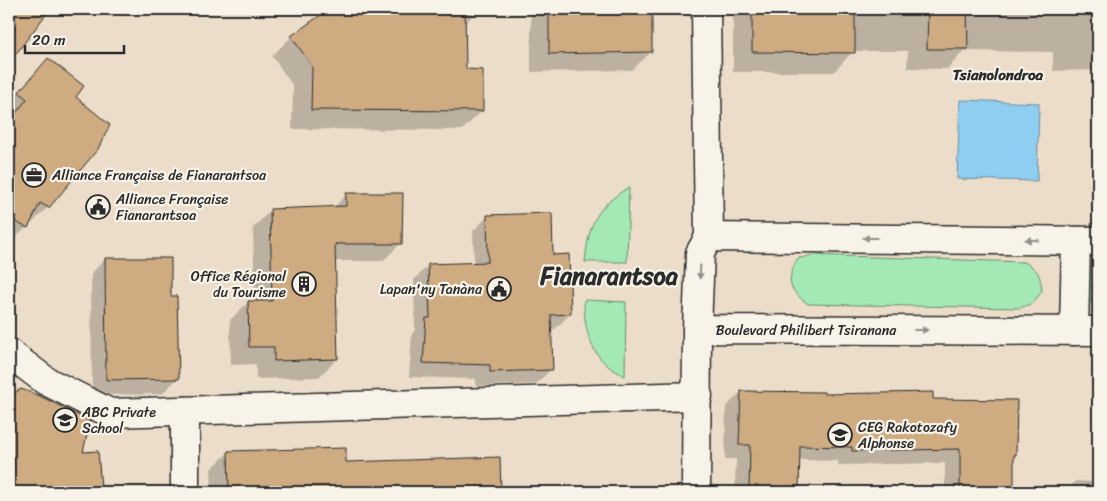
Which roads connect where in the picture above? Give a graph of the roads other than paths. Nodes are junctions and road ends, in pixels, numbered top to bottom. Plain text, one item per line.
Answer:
1 (706, 9) edge
2 (709, 237) junction
3 (1087, 241) edge
4 (697, 329) junction
5 (1086, 331) edge
6 (9, 353) edge
7 (698, 396) junction
8 (185, 411) junction
9 (185, 492) edge
10 (696, 492) edge

1 - 2 street
3 -> 2 street
2 -> 4 street, Boulevard Philibert Tsiranana
3 - 5 street
4 -> 5 street, Boulevard Philibert Tsiranana
4 - 7 street
6 - 8 street
7 - 8 street
7 - 10 street
8 - 9 street

